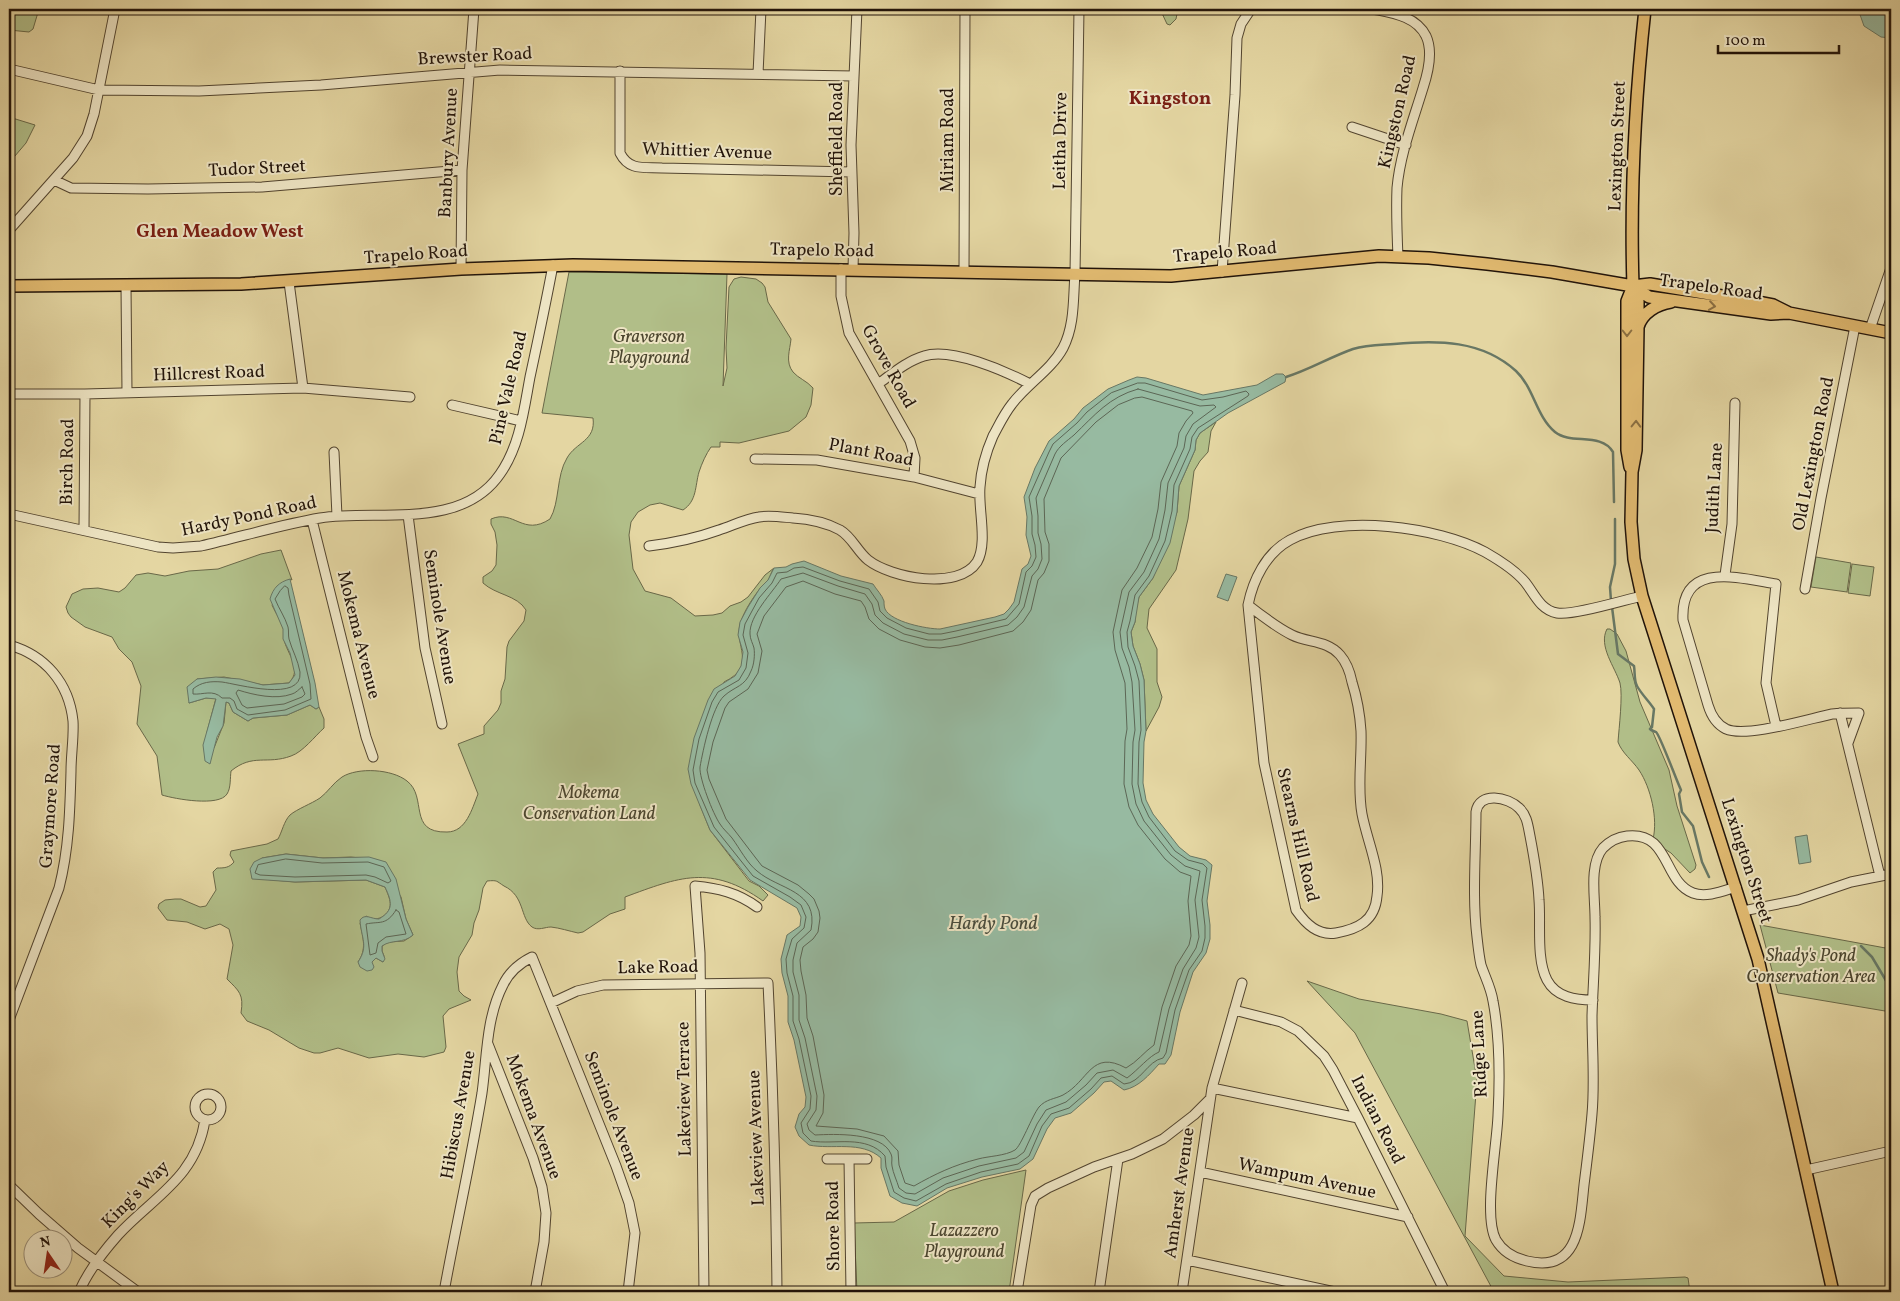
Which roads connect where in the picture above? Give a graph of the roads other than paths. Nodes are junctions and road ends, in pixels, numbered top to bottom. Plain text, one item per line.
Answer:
1 (115, 9) edge
2 (474, 9) edge
3 (761, 9) edge
4 (857, 9) edge
5 (965, 9) edge
6 (1079, 9) edge
7 (1251, 9) edge
8 (1373, 9) edge
9 (1645, 9) edge
10 (9, 69) edge
11 (620, 71) junction
12 (470, 72) junction
13 (758, 74) junction
14 (854, 76) junction
15 (100, 90) junction
16 (1352, 126) dead end
17 (1406, 145) junction
18 (462, 170) junction
19 (852, 172) junction
20 (54, 180) junction
21 (9, 230) edge
22 (1398, 257) junction
23 (553, 265) junction
24 (1891, 268) edge
25 (460, 269) junction
26 (847, 269) junction
27 (964, 272) junction
28 (1222, 272) junction
29 (1075, 274) junction
30 (289, 282) junction
31 (9, 286) edge
32 (126, 286) junction
33 (1633, 286) junction
34 (1680, 301) junction
35 (1789, 313) junction
36 (1855, 326) junction
37 (1638, 327) junction
38 (1870, 329) junction
39 (1891, 333) edge
40 (878, 384) junction
41 (1030, 384) junction
42 (303, 388) junction
43 (127, 393) junction
44 (9, 394) edge
45 (86, 394) junction
46 (410, 397) dead end
47 (1735, 403) dead end
48 (452, 406) dead end
49 (521, 421) junction
50 (334, 452) dead end
51 (755, 459) dead end
52 (1632, 472) junction
53 (914, 477) junction
54 (980, 494) junction
55 (467, 503) joint
56 (9, 514) edge
57 (408, 514) junction
58 (337, 516) junction
59 (312, 520) junction
60 (84, 530) junction
61 (650, 546) dead end
62 (1725, 575) junction
63 (1805, 589) dead end
64 (1642, 596) junction
65 (1248, 605) junction
66 (9, 645) edge
67 (1840, 713) junction
68 (442, 724) dead end
69 (1776, 726) junction
70 (1848, 743) junction
71 (374, 757) dead end
72 (1891, 874) edge
73 (1880, 876) junction
74 (1736, 887) junction
75 (757, 907) dead end
76 (1743, 911) junction
77 (532, 956) joint
78 (768, 983) joint
79 (700, 984) junction
80 (1242, 984) dead end
81 (1593, 1000) junction
82 (551, 1003) junction
83 (1234, 1010) junction
84 (9, 1020) edge
85 (488, 1042) junction
86 (1212, 1088) junction
87 (1210, 1098) junction
88 (1358, 1118) junction
89 (205, 1120) dead end
90 (1891, 1154) edge
91 (827, 1159) dead end
92 (849, 1159) junction
93 (867, 1159) dead end
94 (1118, 1160) junction
95 (1806, 1170) junction
96 (1200, 1172) junction
97 (9, 1185) edge
98 (1408, 1217) junction
99 (1187, 1260) junction
100 (96, 1261) junction
101 (79, 1292) edge
102 (140, 1292) edge
103 (444, 1292) edge
104 (535, 1292) edge
105 (628, 1292) edge
106 (704, 1292) edge
107 (778, 1292) edge
108 (851, 1292) edge
109 (1018, 1292) edge
110 (1099, 1292) edge
111 (1182, 1292) edge
112 (1335, 1292) edge
113 (1445, 1292) edge
114 (1833, 1292) edge

1 - 15 street
2 - 12 street, Banbury Avenue
3 - 13 street
4 - 14 street, Sheffield Road
5 - 27 street, Miriam Road
6 - 29 street, Leitha Drive
7 - 28 street
8 - 17 street, Kingston Road
9 - 33 main road, Lexington Street
10 - 15 street, Brewster Road
11 - 12 street, Brewster Road
11 - 13 street, Brewster Road
11 - 19 street, Whittier Avenue
12 - 15 street, Brewster Road
12 - 18 street, Banbury Avenue
13 - 14 street, Brewster Road
14 - 19 street, Sheffield Road
15 - 20 street
16 - 17 street
17 - 22 street, Kingston Road
18 - 20 street, Tudor Street
18 - 25 street, Banbury Avenue
19 - 26 street, Sheffield Road
20 - 21 street
22 - 28 main road, Trapelo Road
22 - 33 main road, Trapelo Road
23 - 25 main road, Trapelo Road
23 - 26 main road, Trapelo Road
23 - 49 street, Pine Vale Road
24 - 38 street
25 - 30 main road, Trapelo Road
26 - 27 main road, Trapelo Road
26 - 40 street, Grove Road
27 - 29 main road, Trapelo Road
28 - 29 main road, Trapelo Road
29 - 41 street
30 - 32 main road, Trapelo Road
30 - 42 street
31 - 32 main road, Trapelo Road
32 - 43 street
33 - 34 main road, Trapelo Road
33 - 35 main road, Trapelo Road
33 - 37 main road, Lexington Street
33 -> 52 main road, Lexington Street
34 -> 35 main road, Trapelo Road
34 - 37 main road
35 - 36 main road, Trapelo Road
36 - 38 main road, Trapelo Road
36 - 63 street, Old Lexington Road
52 -> 37 main road, Lexington Street
38 - 39 main road, Trapelo Road
40 - 41 street
40 - 53 street, Grove Road
41 - 54 street
42 - 43 street, Hillcrest Road
42 - 46 street, Hillcrest Road
43 - 45 street, Hillcrest Road
44 - 45 street, Hillcrest Road
45 - 60 street, Birch Road
47 - 62 street, Judith Lane
48 - 49 street
49 - 55 street, Pine Vale Road
50 - 58 street
51 - 53 street, Plant Road
52 - 64 main road, Lexington Street
53 - 54 street, Plant Road
54 - 61 street
55 - 57 street, Hardy Pond Road
56 - 60 street, Hardy Pond Road
57 - 58 street, Hardy Pond Road
57 - 68 street, Seminole Avenue
58 - 59 street, Hardy Pond Road
59 - 60 street, Hardy Pond Road
59 - 71 street, Mokema Avenue
62 - 69 street
62 - 69 street
64 - 65 street, Stearns Hill Road
64 - 74 main road, Lexington Street
65 - 65 street, Stearns Hill Road
66 - 84 street, Graymore Road
67 - 69 street
67 - 70 street
67 - 70 street
70 - 73 street
72 - 73 street
73 - 76 street
74 - 76 main road, Lexington Street
74 - 81 street, Ridge Lane
75 - 79 street, Lakeview Terrace
76 - 95 main road, Lexington Street
77 - 82 street, Seminole Avenue
77 - 85 street, Hibiscus Avenue
78 - 79 street, Lake Road
78 - 107 street, Lakeview Avenue
79 - 82 street, Lake Road
79 - 106 street, Lakeview Terrace
80 - 83 street, Amherst Avenue
81 - 81 street, Ridge Lane
82 - 105 street, Seminole Avenue
83 - 86 street, Amherst Avenue
83 - 88 street, Indian Road
85 - 103 street, Hibiscus Avenue
85 - 104 street, Mokema Avenue
86 - 87 street, Amherst Avenue
86 - 88 street
87 - 94 street
87 - 96 street, Amherst Avenue
88 - 98 street, Indian Road
89 - 100 street, King's Way
90 - 95 street
91 - 92 street, Shore Road
92 - 93 street, Shore Road
92 - 108 street, Shore Road
94 - 109 street
94 - 110 street
95 - 114 main road, Lexington Street
96 - 98 street, Wampum Avenue
96 - 99 street, Amherst Avenue
97 - 100 street
98 - 113 street, Indian Road
99 - 111 street, Amherst Avenue
99 - 112 street
100 - 101 street, King's Way
100 - 102 street

